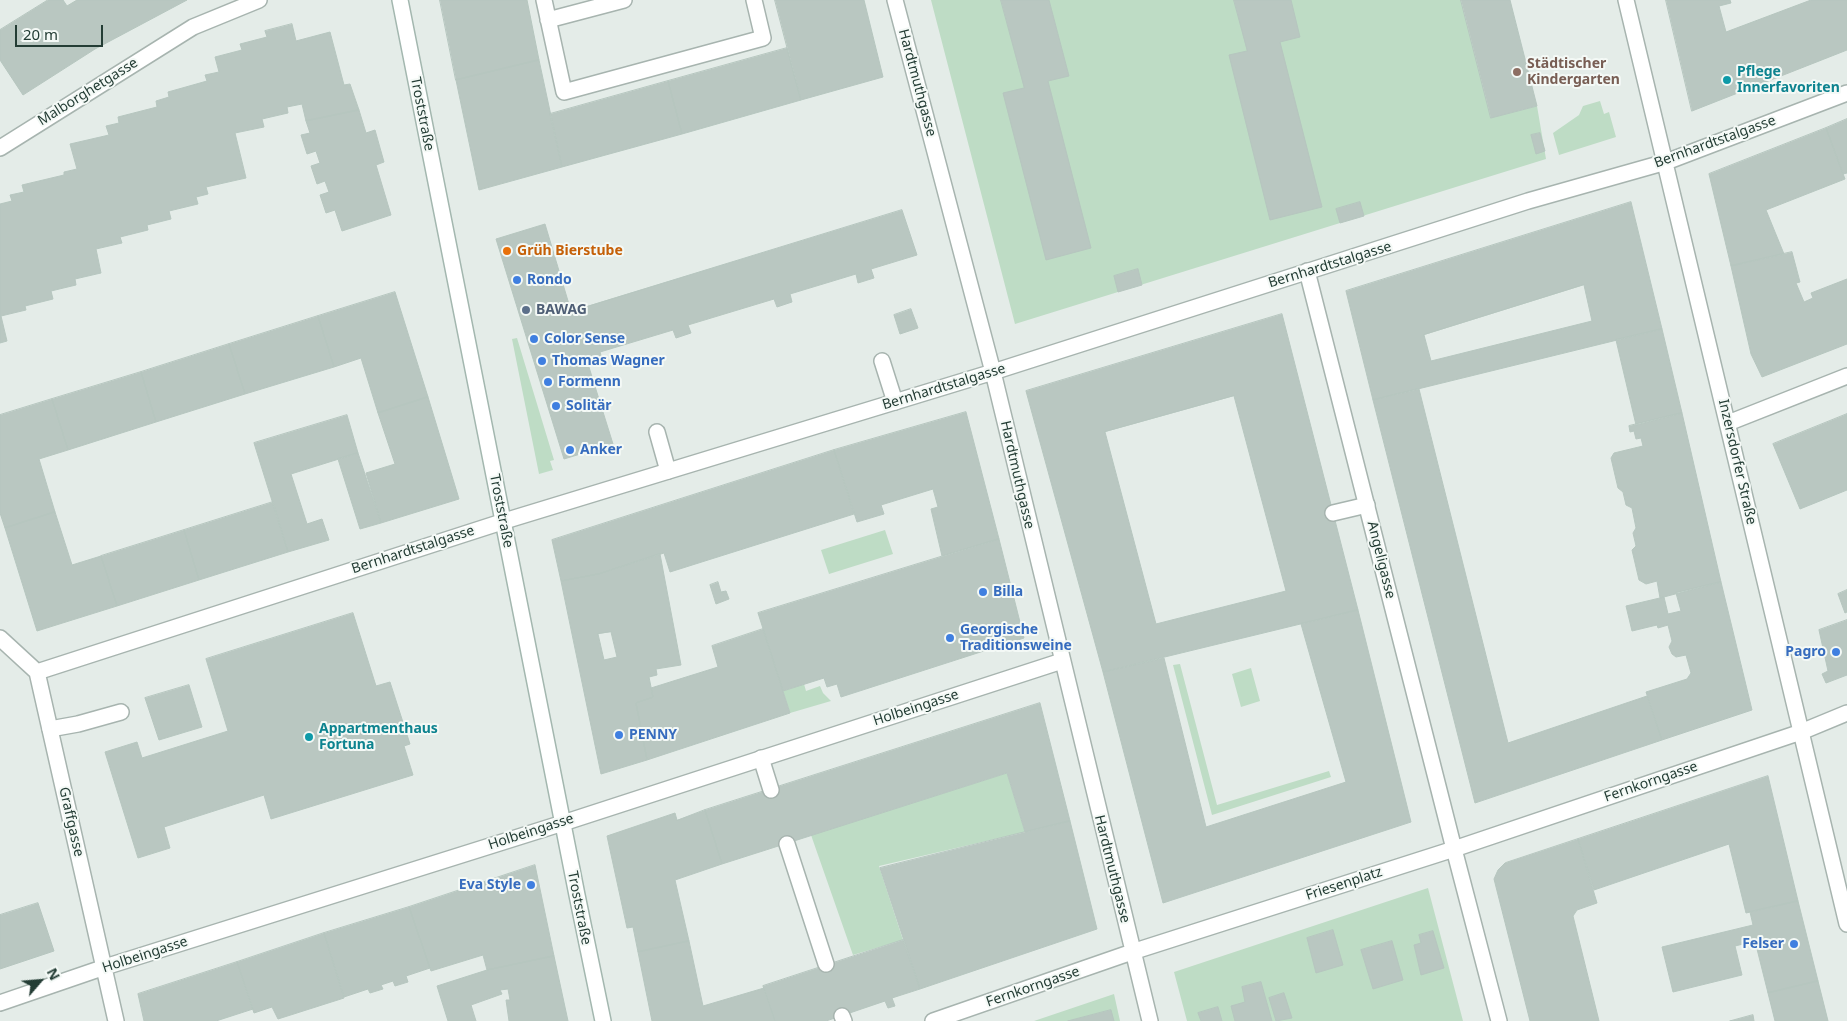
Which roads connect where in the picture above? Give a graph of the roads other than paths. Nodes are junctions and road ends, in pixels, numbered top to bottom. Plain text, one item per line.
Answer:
1 (258, 0) edge
2 (400, 0) edge
3 (544, 0) edge
4 (624, 0) edge
5 (754, 0) edge
6 (895, 0) edge
7 (1626, 0) edge
8 (548, 20) junction
9 (1847, 93) edge
10 (0, 148) edge
11 (1666, 162) junction
12 (1307, 271) junction
13 (882, 361) dead end
14 (993, 372) junction
15 (1847, 376) edge
16 (895, 402) junction
17 (1728, 423) junction
18 (657, 432) dead end
19 (668, 471) junction
20 (1367, 505) junction
21 (1333, 513) dead end
22 (503, 522) junction
23 (0, 638) edge
24 (1062, 661) junction
25 (37, 672) junction
26 (120, 712) dead end
27 (1847, 713) edge
28 (50, 729) junction
29 (1801, 732) junction
30 (761, 758) junction
31 (771, 790) dead end
32 (562, 822) junction
33 (787, 844) dead end
34 (1454, 849) junction
35 (1847, 924) edge
36 (1132, 952) junction
37 (826, 964) dead end
38 (105, 967) junction
39 (0, 1003) edge
40 (116, 1021) edge
41 (604, 1021) edge
42 (934, 1021) edge
43 (1150, 1021) edge
44 (1499, 1021) edge

1 - 10 street, Malborghetgasse
2 - 22 street, Troststraße
3 - 8 street
4 - 8 street
5 - 8 street
6 - 14 street, Hardtmuthgasse
7 - 11 street, Inzersdorfer Straße
9 - 11 street, Bernhardtstalgasse
11 - 12 street, Bernhardtstalgasse
11 - 17 street, Inzersdorfer Straße
12 - 14 street, Bernhardtstalgasse
12 - 20 street, Angeligasse
13 - 16 street
14 - 16 street, Bernhardtstalgasse
14 - 24 street, Hardtmuthgasse
15 - 17 street
16 - 19 street, Bernhardtstalgasse
17 - 29 street, Inzersdorfer Straße
18 - 19 street
19 - 22 street, Bernhardtstalgasse
20 - 21 street
20 - 34 street, Angeligasse
22 - 25 street, Bernhardtstalgasse
22 - 32 street, Troststraße
23 - 25 street
24 - 30 street, Holbeingasse
24 - 36 street, Hardtmuthgasse
25 - 28 street, Graffgasse
26 - 28 street
27 - 29 street, Fernkorngasse
28 - 38 street, Graffgasse
29 - 34 street, Fernkorngasse
29 - 35 street, Inzersdorfer Straße
30 - 31 street
30 - 32 street, Holbeingasse
32 - 38 street, Holbeingasse
32 - 41 street, Troststraße
33 - 37 street
34 - 36 street, Friesenplatz
34 - 44 street
36 - 42 street, Fernkorngasse
36 - 43 street
38 - 39 street, Holbeingasse
38 - 40 street, Graffgasse

